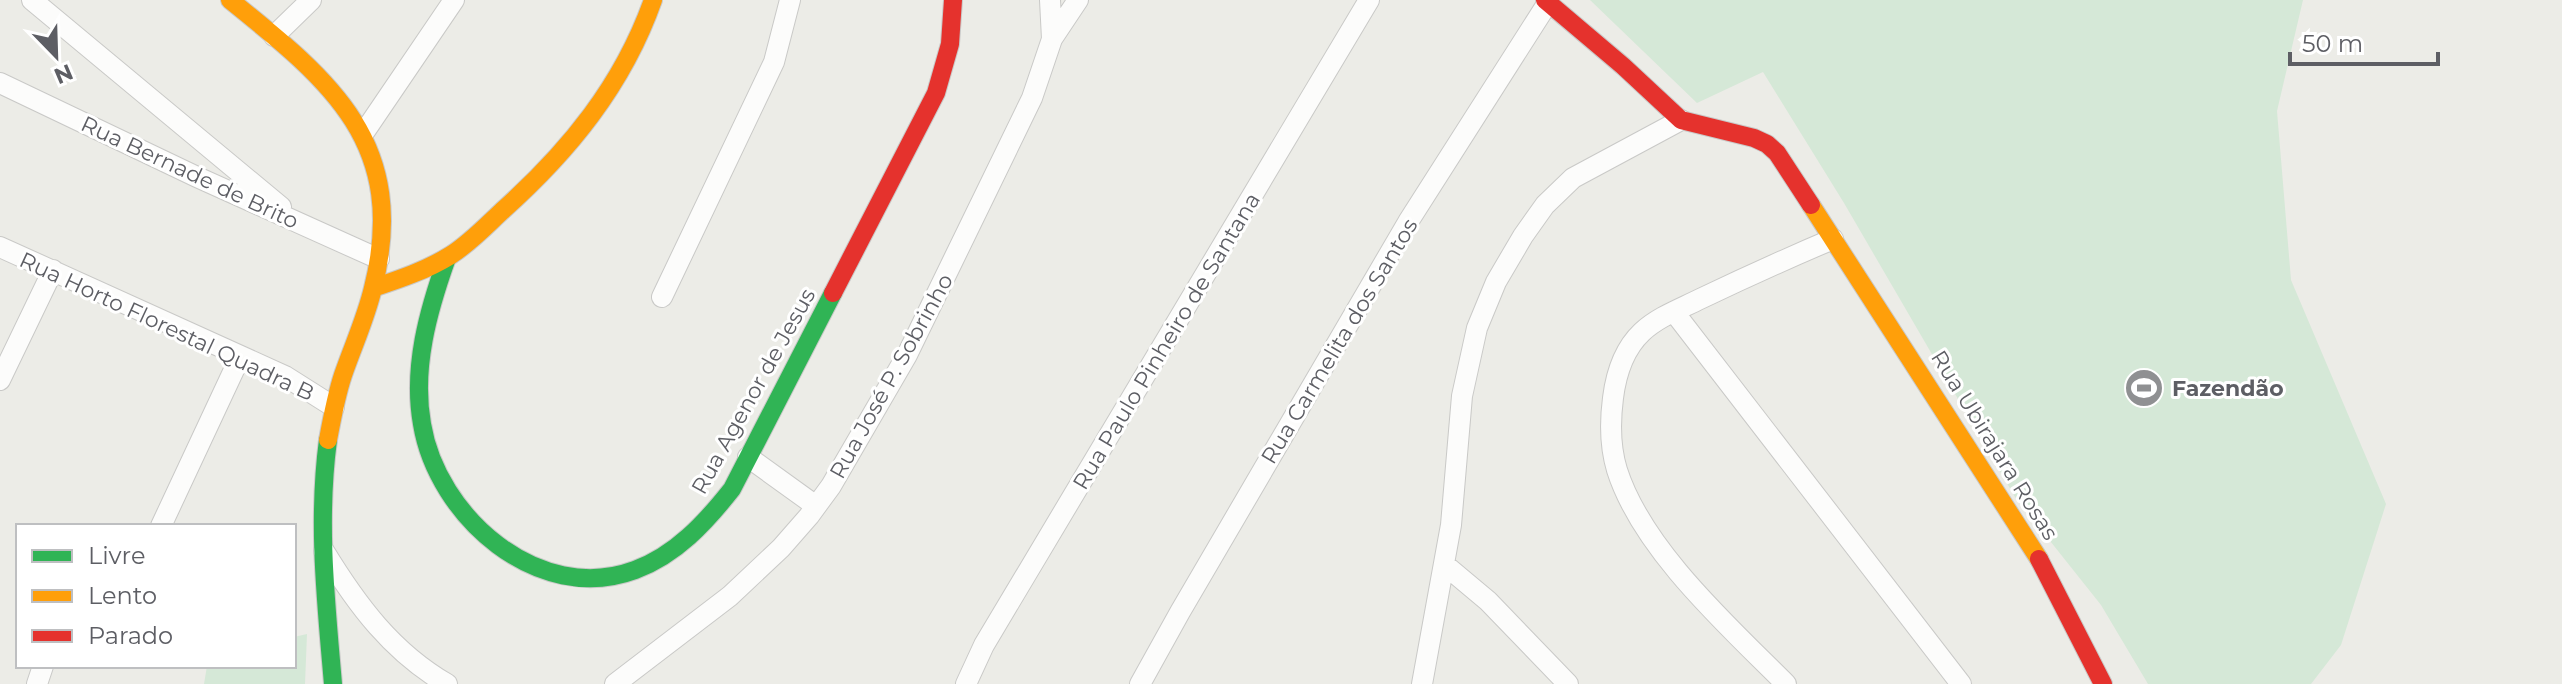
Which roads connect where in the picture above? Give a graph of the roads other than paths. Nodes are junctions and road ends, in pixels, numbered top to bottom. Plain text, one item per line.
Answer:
1 (32, 0) edge
2 (230, 0) edge
3 (311, 0) edge
4 (454, 0) edge
5 (653, 0) edge
6 (790, 0) edge
7 (953, 0) edge
8 (1050, 0) edge
9 (1078, 0) edge
10 (1369, 0) edge
11 (1546, 2) edge
12 (274, 36) junction
13 (1052, 39) junction
14 (0, 83) edge
15 (1681, 120) junction
16 (363, 134) junction
17 (300, 223) junction
18 (1833, 239) junction
19 (0, 247) edge
20 (447, 258) junction
21 (379, 259) junction
22 (53, 270) junction
23 (373, 288) junction
24 (662, 297) dead end
25 (1674, 312) junction
26 (8, 345) edge
27 (240, 357) junction
28 (0, 380) edge
29 (334, 407) junction
30 (748, 457) junction
31 (816, 506) junction
32 (162, 524) edge
33 (323, 549) junction
34 (1445, 565) junction
35 (333, 684) edge
36 (447, 684) edge
37 (615, 684) edge
38 (966, 684) edge
39 (1140, 684) edge
40 (1422, 684) edge
41 (1568, 684) edge
42 (1786, 684) edge
43 (1961, 684) edge
44 (2103, 684) edge

1 - 17 street
2 - 12 street
3 - 12 street
4 - 16 street
5 - 20 street
6 - 24 street
7 - 30 street, Rua Agenor de Jesus
8 - 13 street
9 - 13 street, Rua José P. Sobrinho
10 - 38 street, Rua Paulo Pinheiro de Santana
11 - 15 street
11 - 39 street, Rua Carmelita dos Santos
12 - 16 street
13 - 31 street, Rua José P. Sobrinho
14 - 17 street, Rua Bernade de Brito
15 - 18 street, Rua Ubirajara Rosas
15 - 34 street
16 - 21 street
17 - 21 street, Rua Bernade de Brito
18 - 25 street
18 - 44 street, Rua Ubirajara Rosas
19 - 22 street, Rua Horto Florestal Quadra B
20 - 23 street
20 - 30 street, Rua Agenor de Jesus
21 - 23 street
22 - 26 street
22 - 27 street, Rua Horto Florestal Quadra B
23 - 29 street
25 - 42 street
25 - 43 street
26 - 28 street
27 - 29 street, Rua Horto Florestal Quadra B
27 - 32 street
29 - 33 street
30 - 31 street
31 - 37 street, Rua José P. Sobrinho
33 - 35 street
33 - 36 street
34 - 40 street
34 - 41 street

